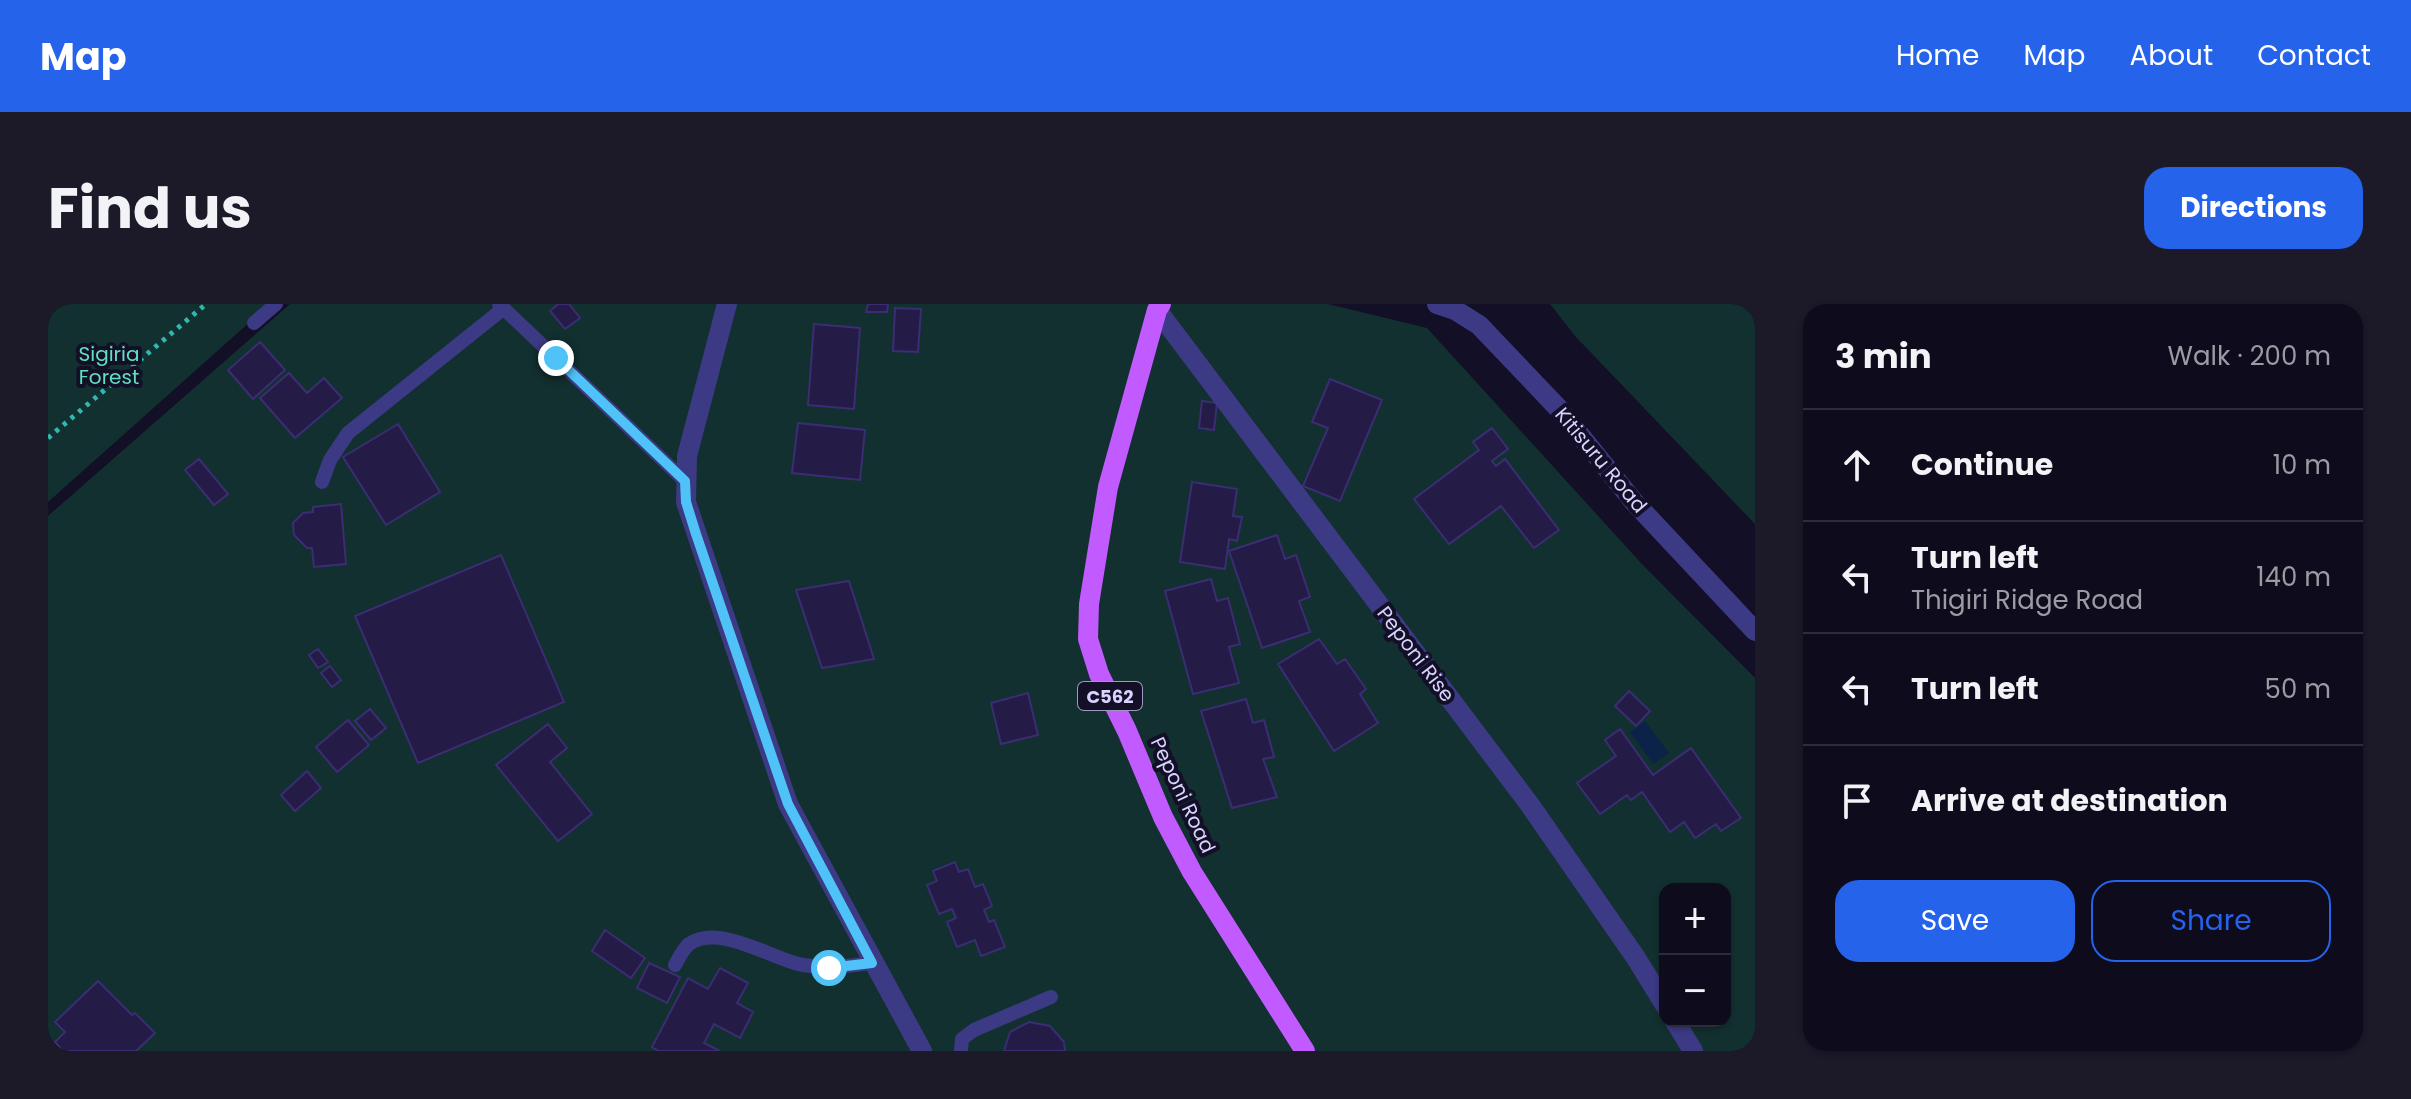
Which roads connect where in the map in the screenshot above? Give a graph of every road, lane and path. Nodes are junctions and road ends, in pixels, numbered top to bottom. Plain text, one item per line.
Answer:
1 (206, 304) edge
2 (276, 304) edge
3 (727, 304) edge
4 (1437, 304) edge
5 (501, 306) edge
6 (1159, 307) edge
7 (254, 323) dead end
8 (48, 438) edge
9 (685, 481) junction
10 (322, 482) dead end
11 (1755, 631) edge
12 (872, 963) junction
13 (675, 965) dead end
14 (1659, 995) edge
15 (1051, 997) dead end
16 (1679, 1027) edge
17 (922, 1051) edge
18 (961, 1051) edge
19 (1305, 1051) edge
20 (1693, 1051) edge

1 - 8 path
2 - 7 lane
3 - 9 street
4 - 11 street, Kitisuru Road
5 - 9 lane
5 - 10 lane
6 - 14 street, Peponi Rise
6 - 19 main road, Peponi Road / C562
9 - 12 street
12 - 13 lane
12 - 17 street
15 - 18 lane
16 - 20 street

